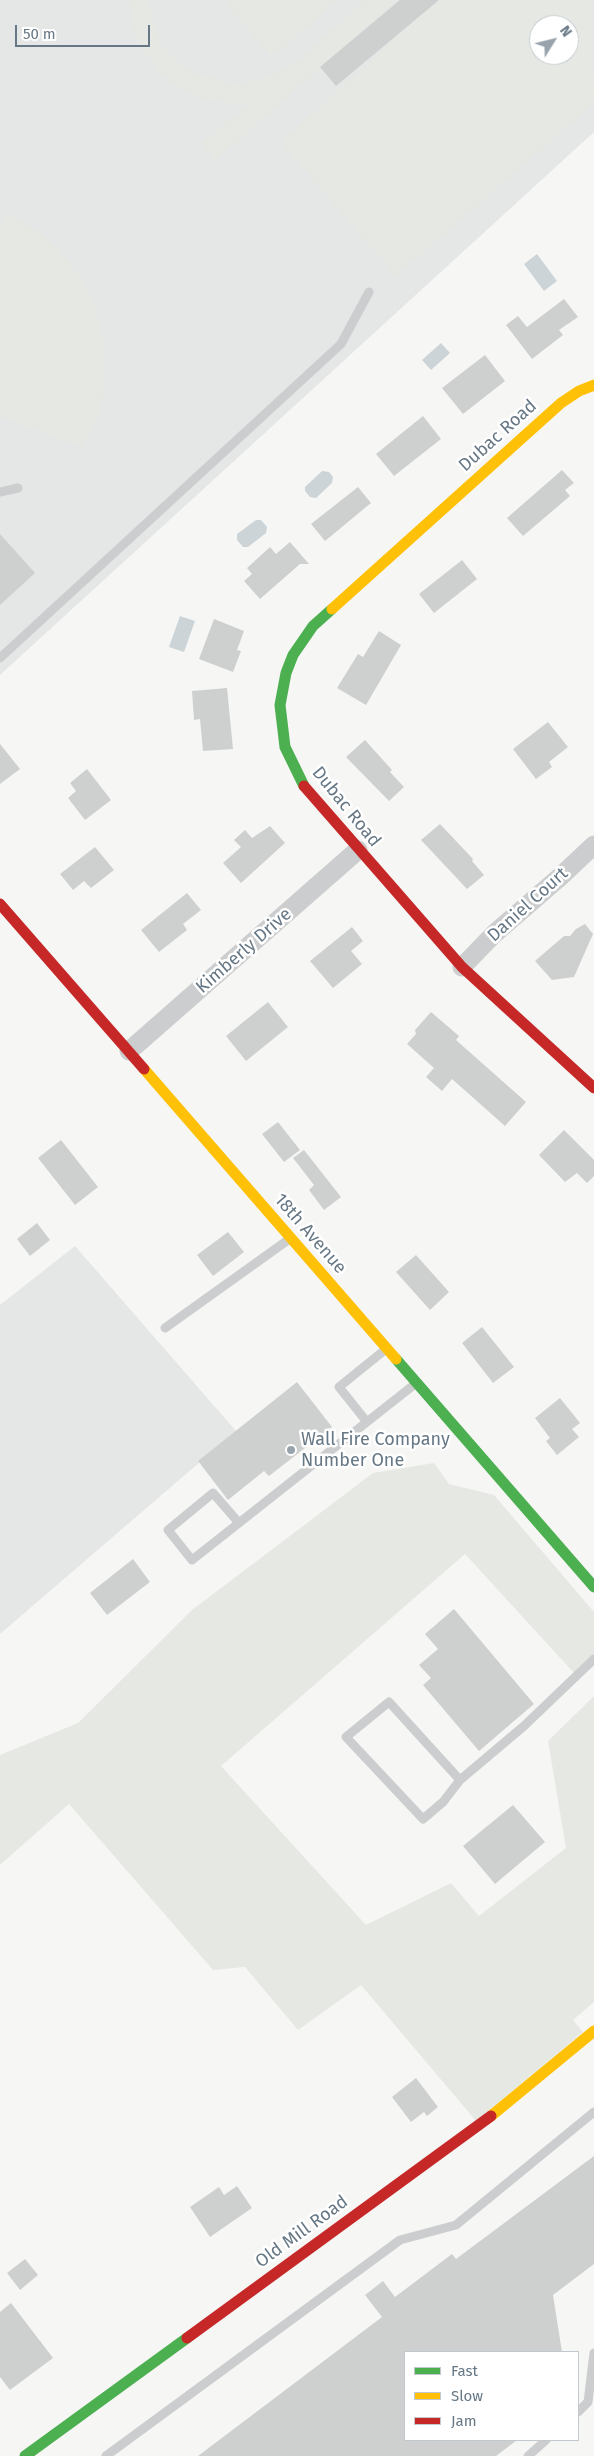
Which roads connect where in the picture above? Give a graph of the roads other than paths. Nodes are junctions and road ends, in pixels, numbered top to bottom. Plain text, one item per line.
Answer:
1 (369, 292) dead end
2 (594, 384) edge
3 (18, 488) dead end
4 (0, 492) edge
5 (0, 658) edge
6 (594, 844) edge
7 (358, 850) junction
8 (0, 904) edge
9 (462, 967) junction
10 (129, 1051) junction
11 (594, 1088) edge
12 (291, 1238) junction
13 (165, 1328) dead end
14 (386, 1349) junction
15 (416, 1383) junction
16 (367, 1422) junction
17 (239, 1523) junction
18 (594, 1587) edge
19 (594, 1660) edge
20 (460, 1780) junction
21 (594, 2031) edge
22 (594, 2112) edge
23 (594, 2353) edge
24 (579, 2411) edge
25 (545, 2441) edge
26 (25, 2456) edge
27 (106, 2456) edge
28 (528, 2456) edge

1 - 5 lane
2 - 7 street, Dubac Road
3 - 4 lane
6 - 9 street, Daniel Court
7 - 9 street, Dubac Road
7 - 10 street, Kimberly Drive
8 - 10 street, 18th Avenue
9 - 11 street, Dubac Road
10 - 12 street, 18th Avenue
12 - 13 lane
12 - 14 street, 18th Avenue
14 - 15 street, 18th Avenue
14 - 16 lane
15 - 16 lane
15 - 18 street, 18th Avenue
16 - 17 lane
17 - 17 lane
19 - 20 lane
20 - 20 lane
21 - 26 street, Old Mill Road
22 - 27 lane
23 - 24 lane
25 - 28 lane

